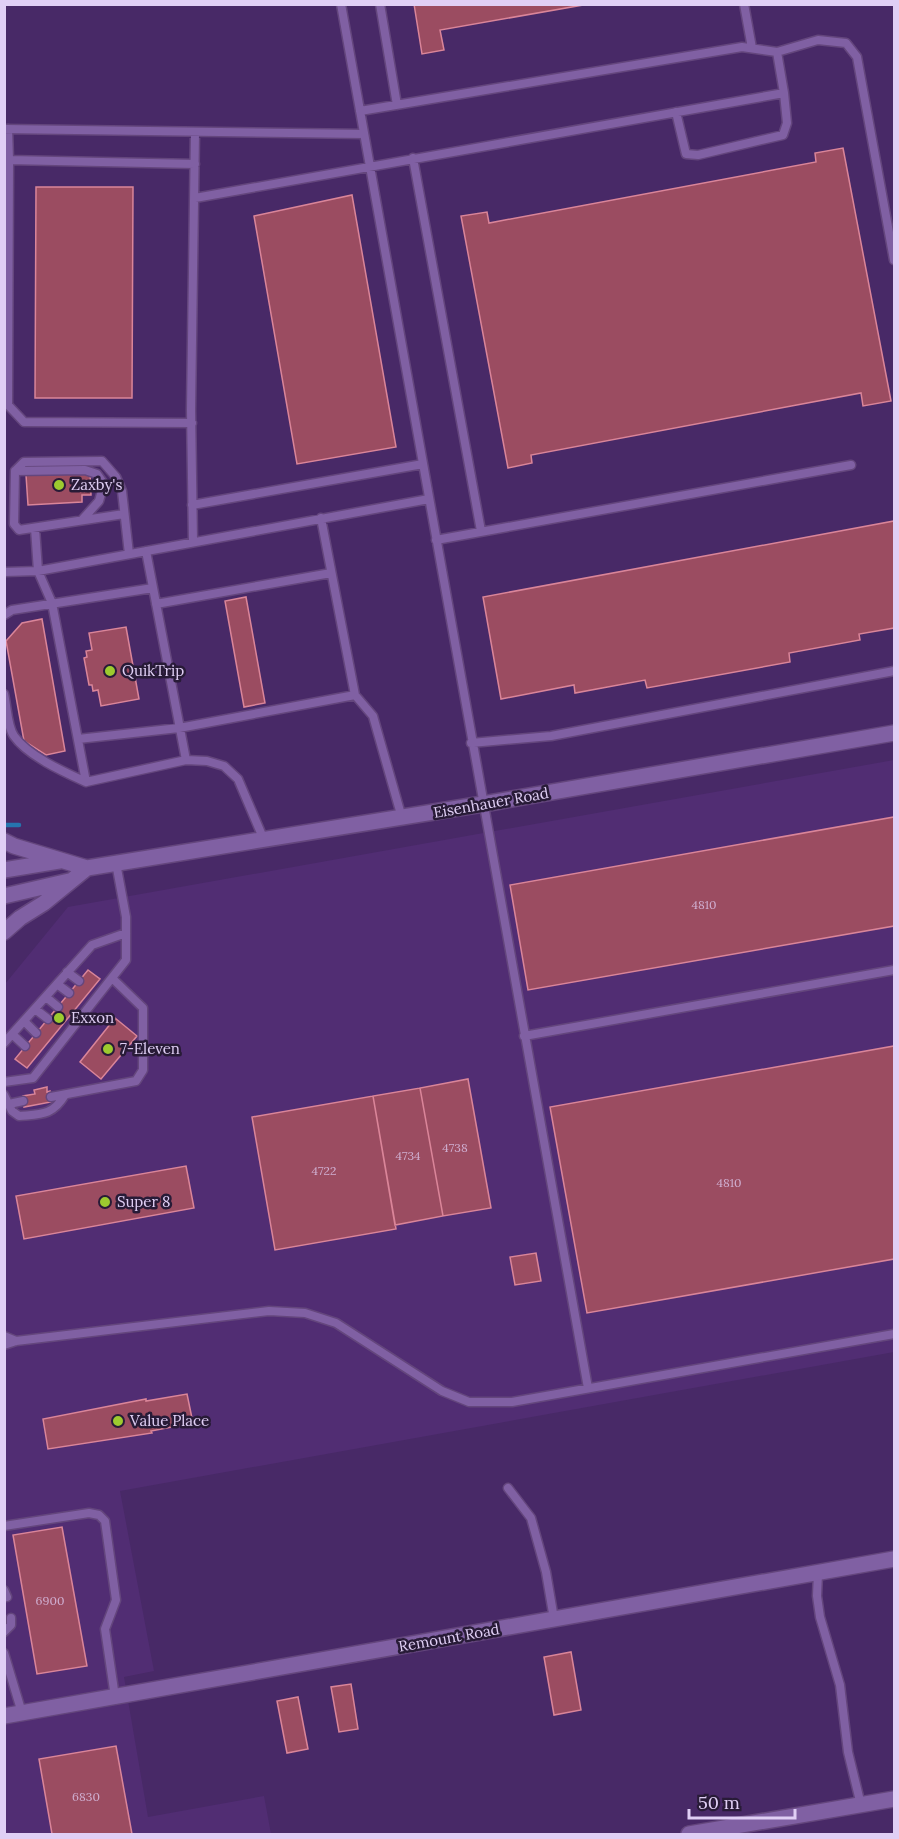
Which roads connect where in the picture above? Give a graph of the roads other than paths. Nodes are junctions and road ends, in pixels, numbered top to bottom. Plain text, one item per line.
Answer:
1 (341, 4) edge
2 (380, 4) edge
3 (744, 4) edge
4 (752, 48) junction
5 (777, 52) junction
6 (784, 93) junction
7 (397, 105) junction
8 (360, 111) junction
9 (676, 112) junction
10 (6, 129) edge
11 (195, 132) junction
12 (364, 134) junction
13 (413, 158) junction
14 (9, 160) junction
15 (195, 164) junction
16 (370, 166) junction
17 (195, 198) junction
18 (894, 260) edge
19 (192, 423) junction
20 (423, 464) junction
21 (851, 465) dead end
22 (15, 471) junction
23 (429, 499) junction
24 (192, 505) junction
25 (124, 514) junction
26 (321, 518) junction
27 (82, 520) junction
28 (35, 528) junction
29 (481, 531) junction
30 (436, 540) junction
31 (193, 542) junction
32 (146, 551) junction
33 (129, 554) junction
34 (38, 571) junction
35 (4, 572) edge
36 (331, 573) junction
37 (153, 588) junction
38 (52, 603) junction
39 (156, 604) junction
40 (4, 615) edge
41 (894, 671) edge
42 (4, 694) edge
43 (355, 695) junction
44 (179, 728) junction
45 (894, 733) edge
46 (78, 740) junction
47 (471, 743) junction
48 (186, 760) junction
49 (86, 782) junction
50 (483, 804) junction
51 (402, 818) junction
52 (264, 840) junction
53 (4, 841) edge
54 (62, 861) junction
55 (116, 863) junction
56 (87, 868) junction
57 (4, 870) edge
58 (72, 880) junction
59 (4, 896) edge
60 (4, 932) edge
61 (126, 933) junction
62 (894, 970) edge
63 (68, 972) junction
64 (111, 978) junction
65 (79, 981) dead end
66 (57, 984) junction
67 (69, 993) dead end
68 (45, 997) junction
69 (58, 1007) dead end
70 (35, 1008) junction
71 (48, 1019) dead end
72 (24, 1021) junction
73 (36, 1033) dead end
74 (12, 1034) junction
75 (524, 1036) junction
76 (4, 1043) edge
77 (26, 1046) dead end
78 (37, 1056) dead end
79 (44, 1063) junction
80 (4, 1082) edge
81 (4, 1095) edge
82 (65, 1095) junction
83 (51, 1097) dead end
84 (23, 1101) dead end
85 (9, 1104) junction
86 (894, 1334) edge
87 (4, 1336) edge
88 (16, 1341) junction
89 (4, 1345) edge
90 (588, 1388) junction
91 (508, 1488) dead end
92 (4, 1526) edge
93 (894, 1559) edge
94 (818, 1573) junction
95 (11, 1618) dead end
96 (554, 1619) junction
97 (4, 1632) edge
98 (4, 1653) edge
99 (115, 1697) junction
100 (21, 1713) junction
101 (4, 1716) edge
102 (894, 1798) edge
103 (861, 1804) junction
104 (689, 1834) edge

1 - 8 lane
2 - 7 lane
3 - 4 lane
4 - 5 lane
4 - 7 lane
5 - 6 lane
5 - 18 lane
6 - 9 lane
6 - 9 lane
7 - 8 lane
8 - 12 lane
9 - 13 lane
10 - 11 lane
10 - 14 lane
11 - 12 lane
11 - 15 lane
12 - 16 lane
13 - 16 lane
13 - 29 lane
14 - 15 lane
14 - 19 lane
15 - 17 lane
16 - 17 lane
16 - 20 lane
17 - 19 lane
19 - 24 lane
20 - 23 lane
20 - 24 lane
21 - 29 lane
22 - 25 lane
22 - 27 lane
22 - 28 lane
23 - 26 lane
23 - 30 lane
24 - 31 lane
25 - 27 lane
25 - 33 lane
26 - 31 lane
26 - 36 lane
27 - 28 lane
28 - 34 lane
29 - 30 lane
30 - 47 lane
31 - 32 lane
32 - 33 lane
32 - 37 lane
33 - 34 lane
34 - 35 lane
34 - 38 lane
36 - 39 lane
36 - 43 lane
37 - 38 lane
37 - 39 lane
38 - 40 lane
38 - 46 lane
39 - 44 lane
41 - 47 lane
42 - 49 lane
43 - 44 lane
43 - 51 lane
44 - 46 lane
44 - 48 lane
45 - 50 main road, Eisenhauer Road
46 - 49 lane
47 - 50 lane
48 - 49 lane
48 - 52 lane
50 - 51 main road, Eisenhauer Road
50 - 75 lane
51 - 52 main road, Eisenhauer Road
52 - 55 main road, Eisenhauer Road
53 - 54 main road
54 - 56 main road, Eisenhauer Road
54 - 57 main road, Eisenhauer Road
55 - 56 main road, Eisenhauer Road
55 - 61 lane
56 - 58 main road, Eisenhauer Road
58 - 59 main road, Eisenhauer Road
58 - 60 main road
61 - 63 lane
61 - 64 lane
62 - 75 lane
63 - 65 lane
63 - 66 lane
64 - 79 lane
64 - 82 lane
66 - 67 lane
66 - 68 lane
68 - 69 lane
68 - 70 lane
70 - 71 lane
70 - 72 lane
72 - 73 lane
72 - 74 lane
74 - 76 lane
74 - 77 lane
75 - 90 lane
78 - 79 lane
79 - 80 lane
81 - 85 lane
82 - 83 lane
82 - 85 lane
84 - 85 lane
86 - 90 lane
87 - 88 lane
88 - 89 lane
88 - 90 lane
91 - 96 lane
92 - 99 lane
93 - 94 main road, Remount Road
94 - 96 main road, Remount Road
94 - 103 lane
95 - 97 lane
96 - 99 main road, Remount Road
98 - 100 lane
99 - 100 main road, Remount Road
100 - 101 main road, Remount Road
102 - 103 main road
103 - 104 main road

